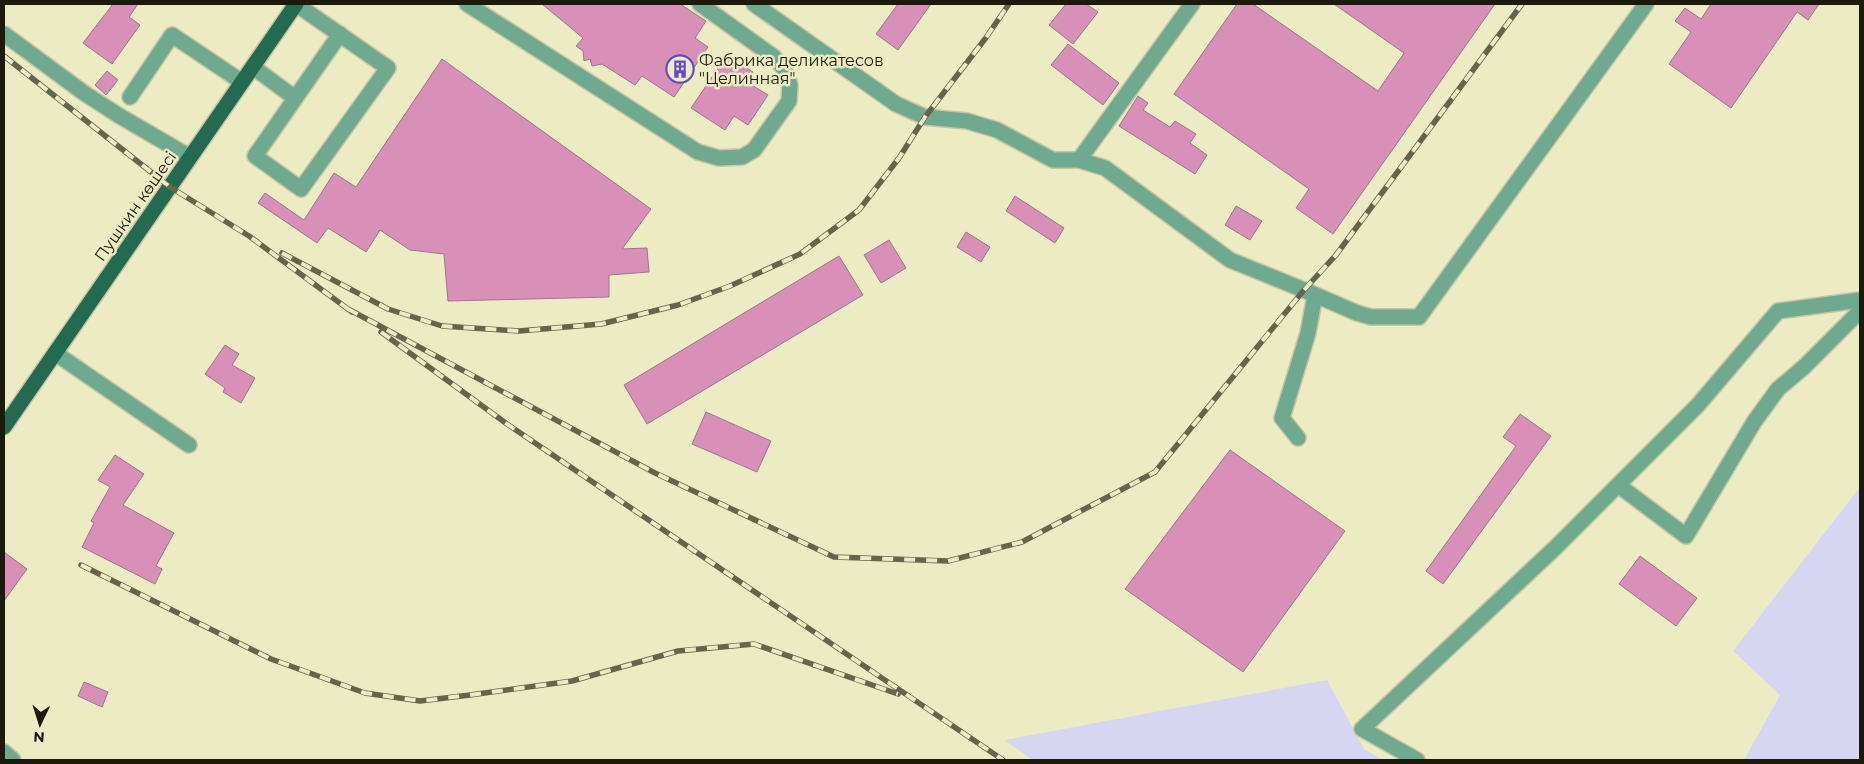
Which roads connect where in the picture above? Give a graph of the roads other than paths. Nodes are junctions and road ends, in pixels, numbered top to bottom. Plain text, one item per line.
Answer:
1 (296, 4) edge
2 (467, 4) edge
3 (700, 4) edge
4 (754, 4) edge
5 (1192, 4) edge
6 (1646, 4) edge
7 (4, 34) edge
8 (340, 34) junction
9 (253, 67) junction
10 (242, 82) junction
11 (130, 98) dead end
12 (295, 98) junction
13 (190, 157) junction
14 (1079, 160) junction
15 (1315, 295) junction
16 (1860, 300) edge
17 (1860, 311) edge
18 (55, 353) junction
19 (4, 428) edge
20 (1298, 438) dead end
21 (189, 445) dead end
22 (1618, 485) junction
23 (4, 752) edge
24 (13, 760) edge
25 (1418, 760) edge

1 - 8 street
1 - 9 main road, Пушкин көшесі
2 - 3 street
4 - 14 street
5 - 14 street
6 - 15 street
7 - 13 street
8 - 12 street
8 - 12 street
9 - 10 main road, Пушкин көшесі
9 - 12 street
10 - 11 street
10 - 13 main road, Пушкин көшесі
13 - 18 main road, Пушкин көшесі
14 - 15 street
15 - 20 street
16 - 22 street
17 - 22 street
18 - 19 main road, Пушкин көшесі
18 - 21 street
22 - 25 street
23 - 24 street

